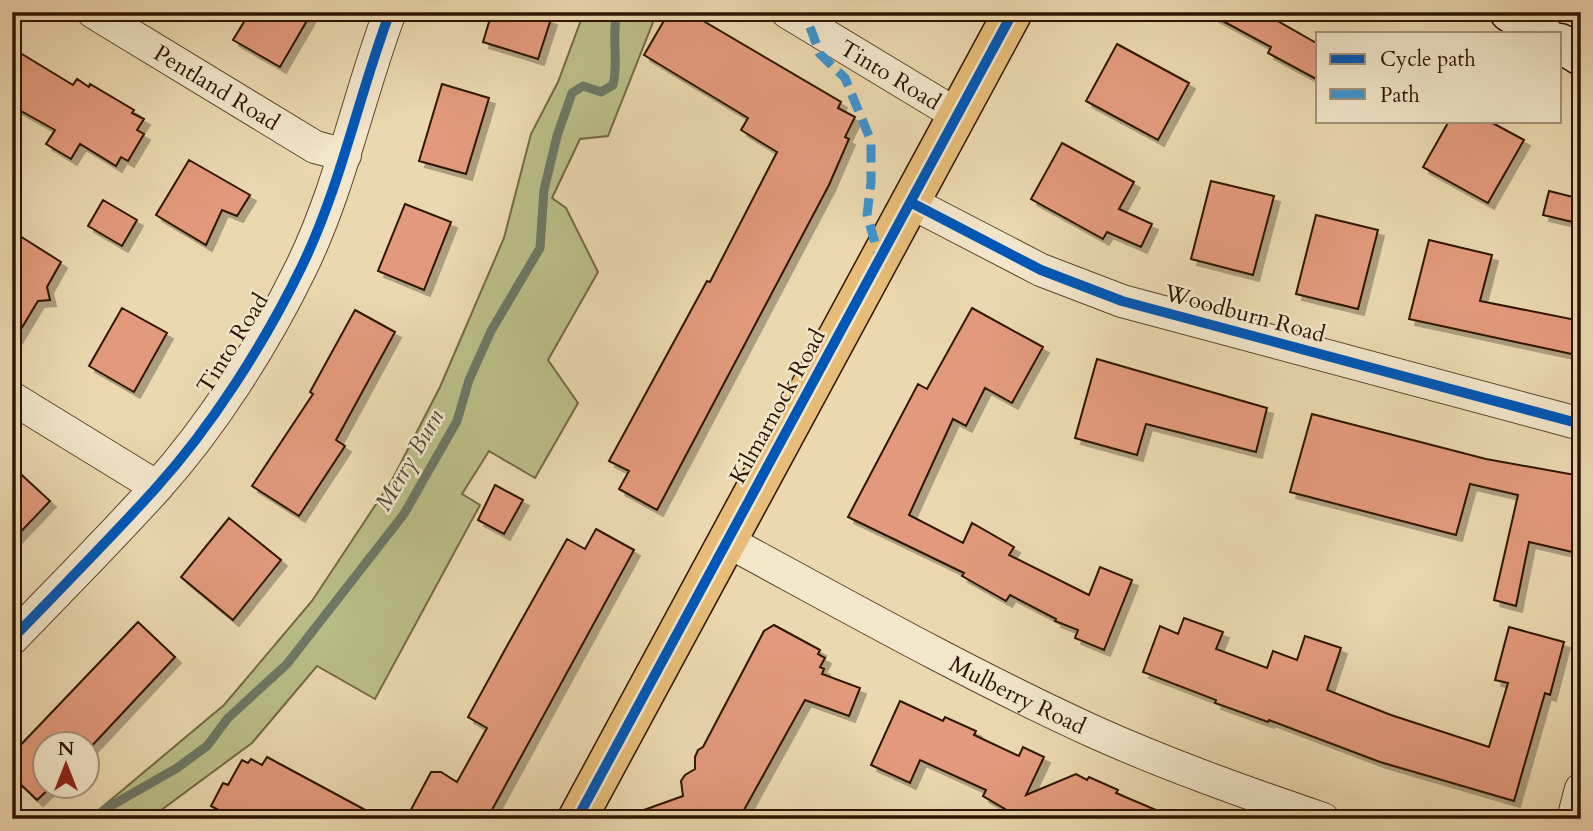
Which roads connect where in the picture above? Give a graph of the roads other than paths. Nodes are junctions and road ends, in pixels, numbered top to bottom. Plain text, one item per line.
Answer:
1 (93, 12) edge
2 (390, 12) edge
3 (787, 12) edge
4 (1013, 12) edge
5 (1509, 12) edge
6 (1542, 32) edge
7 (1562, 44) edge
8 (1581, 56) edge
9 (959, 116) junction
10 (345, 155) junction
11 (912, 203) junction
12 (12, 398) edge
13 (1581, 424) edge
14 (157, 487) junction
15 (727, 541) junction
16 (12, 639) edge
17 (1581, 789) edge
18 (577, 819) edge
19 (1323, 819) edge
20 (1573, 819) edge

1 - 10 street, Pentland Road
2 - 10 street, Tinto Road
3 - 9 street, Tinto Road
4 - 9 main road, Kilmarnock Road
5 - 6 main road
7 - 8 main road
9 - 11 main road, Kilmarnock Road
10 - 14 street, Tinto Road
11 - 13 street, Woodburn Road
11 - 15 main road, Kilmarnock Road
12 - 14 street
14 - 16 street, Tinto Road
15 - 18 main road, Kilmarnock Road
15 - 19 street, Mulberry Road
17 - 20 street

